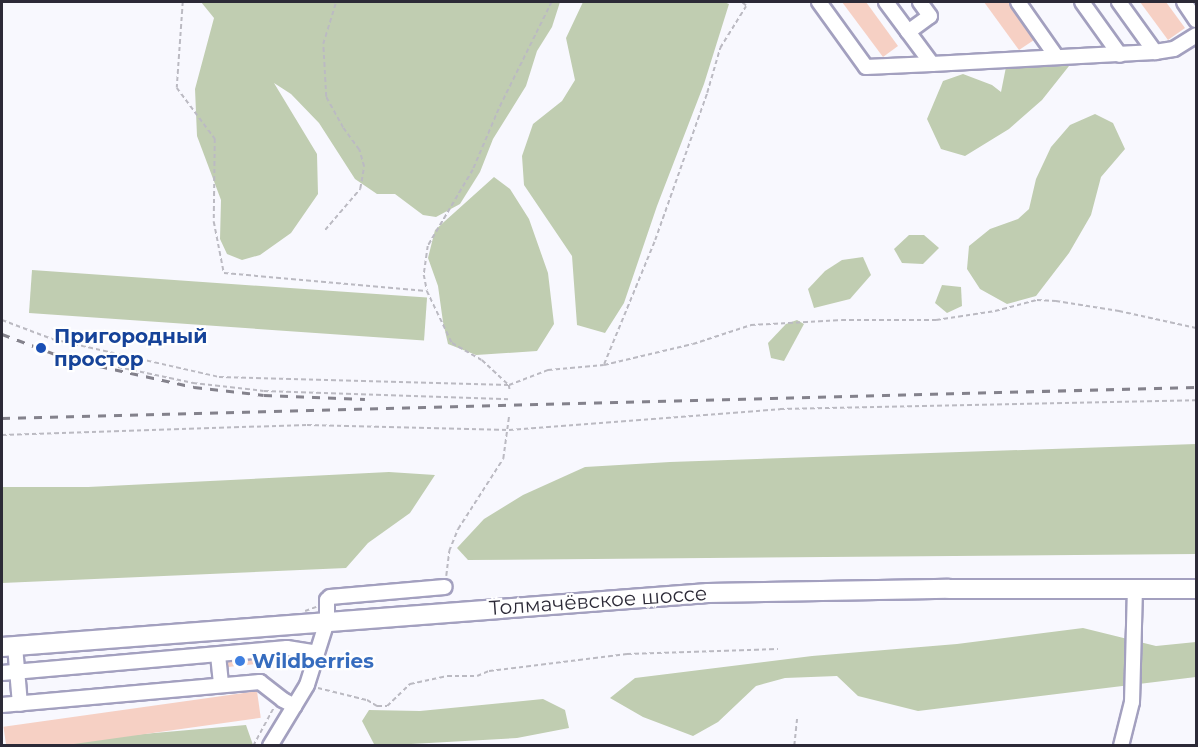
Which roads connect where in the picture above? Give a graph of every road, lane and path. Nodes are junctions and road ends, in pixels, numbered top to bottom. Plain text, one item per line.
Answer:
1 (183, 2) edge
2 (336, 2) edge
3 (552, 2) edge
4 (741, 2) edge
5 (819, 2) edge
6 (886, 2) edge
7 (920, 2) edge
8 (1018, 2) edge
9 (1082, 2) edge
10 (1119, 2) edge
11 (1184, 2) edge
12 (1197, 20) edge
13 (908, 32) junction
14 (1197, 35) edge
15 (1155, 52) junction
16 (1120, 55) junction
17 (1056, 56) junction
18 (932, 64) junction
19 (325, 230) dead end
20 (427, 291) junction
21 (2, 320) edge
22 (1197, 328) edge
23 (603, 364) junction
24 (118, 367) dead end
25 (509, 385) junction
26 (510, 391) dead end
27 (510, 399) dead end
28 (1197, 400) edge
29 (509, 415) dead end
30 (509, 430) junction
31 (2, 435) edge
32 (445, 586) joint
33 (1135, 588) junction
34 (1197, 589) edge
35 (327, 621) junction
36 (8, 647) edge
37 (778, 649) dead end
38 (317, 653) junction
39 (218, 654) junction
40 (17, 672) junction
41 (2, 673) edge
42 (221, 685) junction
43 (307, 686) junction
44 (279, 697) junction
45 (20, 704) junction
46 (2, 705) edge
47 (295, 706) junction
48 (797, 718) dead end
49 (253, 746) edge
50 (270, 746) edge
51 (794, 746) edge
52 (1121, 746) edge

1 - 20 path
2 - 19 path
3 - 20 path
4 - 23 path
5 - 18 lane
6 - 13 lane
7 - 13 lane
8 - 17 lane
9 - 16 lane
10 - 15 lane
11 - 12 lane
13 - 18 lane
14 - 15 lane
15 - 16 lane
16 - 17 lane
17 - 18 lane
20 - 25 path
21 - 25 path
22 - 23 path
23 - 25 path
24 - 27 path
25 - 26 path
28 - 30 path
29 - 30 path
30 - 31 path
30 - 32 path
32 - 35 lane
33 - 34 main road, Толмачёвское шоссе
33 - 35 main road, Толмачёвское шоссе
33 - 52 lane
35 - 36 main road, Толмачёвское шоссе
35 - 38 lane
36 - 40 lane
37 - 43 path
38 - 39 lane
38 - 43 lane
39 - 40 lane
39 - 42 lane
40 - 41 lane
40 - 45 lane
42 - 44 lane
42 - 45 lane
43 - 47 lane
44 - 47 lane
44 - 49 path
45 - 46 lane
47 - 50 lane
48 - 51 path

